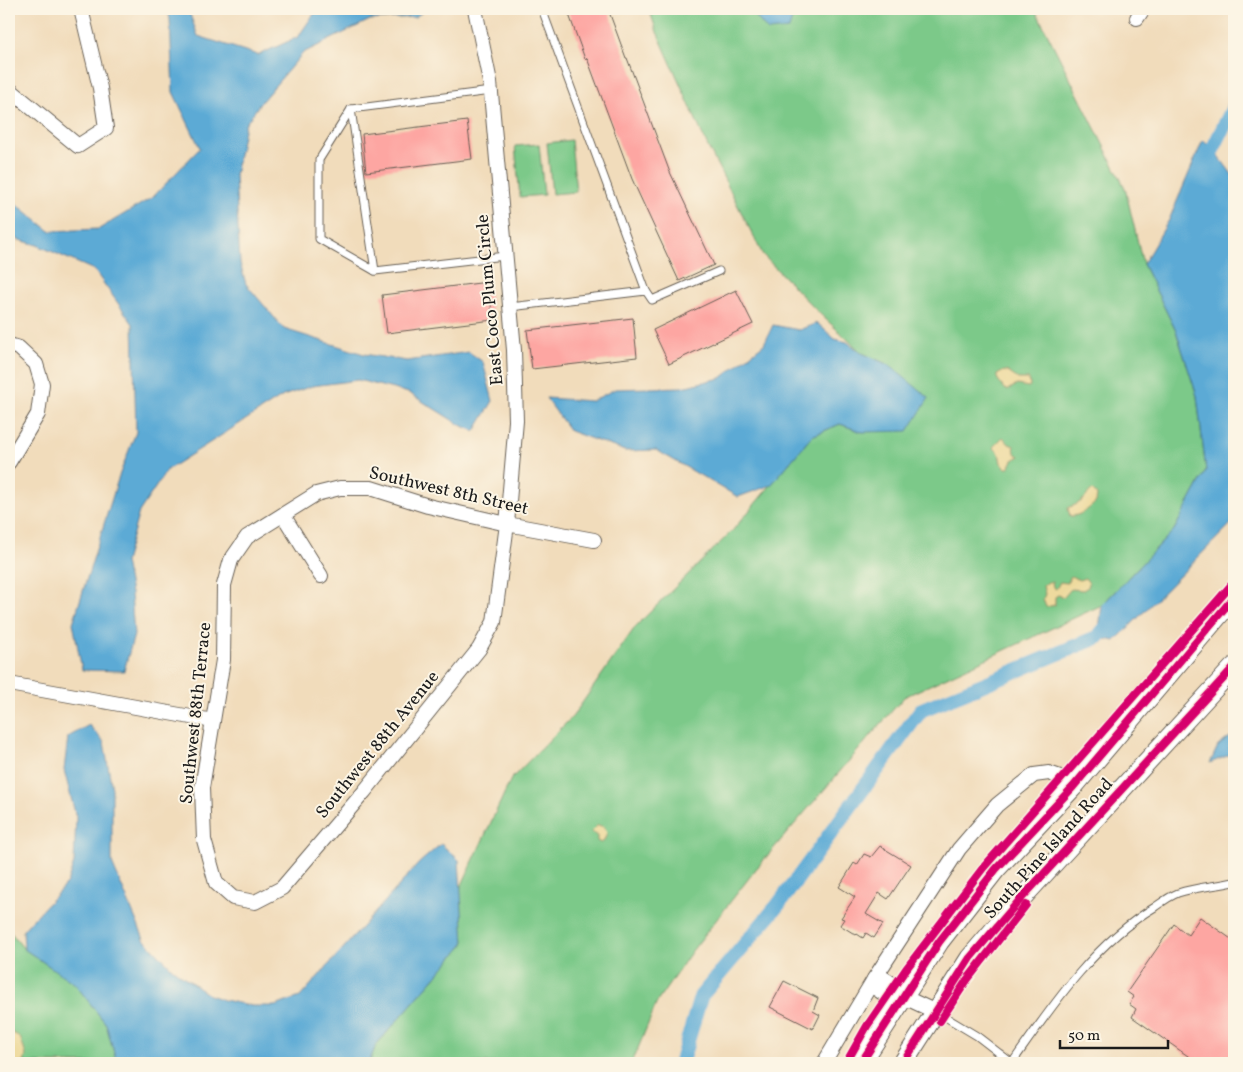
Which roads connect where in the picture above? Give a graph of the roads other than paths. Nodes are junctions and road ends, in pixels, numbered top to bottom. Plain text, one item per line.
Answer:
1 (81, 9) edge
2 (475, 9) edge
3 (542, 9) edge
4 (9, 89) edge
5 (491, 91) junction
6 (351, 109) junction
7 (505, 256) junction
8 (375, 271) junction
9 (719, 271) dead end
10 (646, 291) junction
11 (510, 307) junction
12 (9, 345) edge
13 (9, 462) edge
14 (283, 515) junction
15 (507, 524) junction
16 (248, 537) joint
17 (594, 540) dead end
18 (321, 576) dead end
19 (498, 589) joint
20 (1234, 597) edge
21 (1234, 667) edge
22 (9, 684) edge
23 (213, 721) junction
24 (1073, 787) junction
25 (1234, 882) edge
26 (255, 902) joint
27 (874, 979) junction
28 (904, 997) junction
29 (936, 1012) junction
30 (824, 1063) edge
31 (861, 1063) edge
32 (903, 1063) edge
33 (1012, 1063) edge

1 - 4 street
2 - 5 street, East Coco Plum Circle
3 - 10 lane
5 - 6 lane
5 - 7 street, East Coco Plum Circle
6 - 8 lane
6 - 8 lane
7 - 8 lane
7 - 11 street, East Coco Plum Circle
9 - 10 lane
10 - 11 lane
11 - 15 street, East Coco Plum Circle
12 - 13 street
14 - 15 street, Southwest 8th Street
14 - 16 street, Southwest 8th Street
14 - 18 street
15 - 17 street, Southwest 8th Street
15 - 19 street, East Coco Plum Circle
16 - 23 street, Southwest 88th Terrace
19 - 26 street, Southwest 88th Avenue
20 - 24 main road, South Pine Island Road
21 - 29 main road, South Pine Island Road
22 - 23 street
23 - 26 street, Southwest 88th Terrace
24 - 27 street
24 - 28 main road, South Pine Island Road
25 - 33 lane
27 - 28 street
27 - 30 street
28 - 29 street
28 - 31 main road, South Pine Island Road
29 - 32 main road, South Pine Island Road
29 - 33 lane

